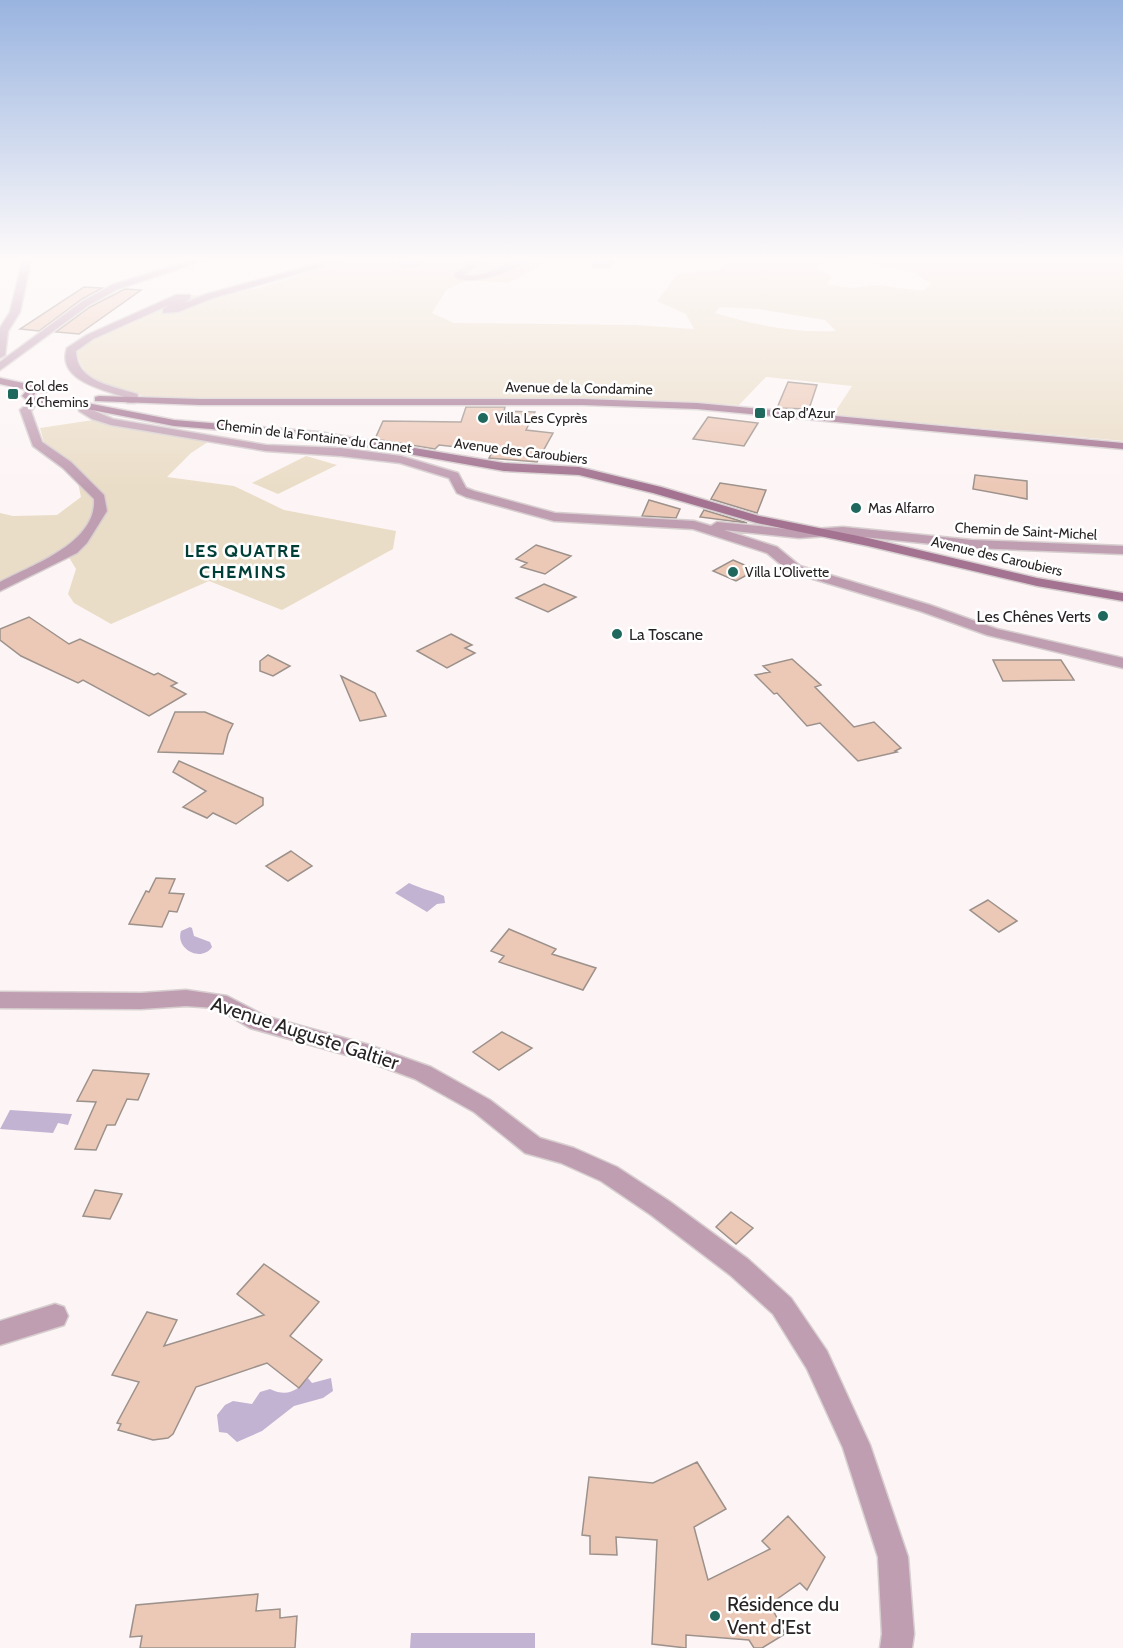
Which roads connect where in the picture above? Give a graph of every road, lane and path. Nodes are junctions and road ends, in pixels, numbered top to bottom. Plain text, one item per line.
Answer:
1 (3, 336) edge
2 (39, 336) edge
3 (92, 336) edge
4 (1, 362) edge
5 (0, 381) edge
6 (34, 395) junction
7 (131, 401) junction
8 (87, 406) junction
9 (1123, 446) edge
10 (694, 525) junction
11 (821, 532) junction
12 (1123, 550) edge
13 (0, 587) edge
14 (1123, 597) edge
15 (1123, 663) edge
16 (0, 1000) edge
17 (55, 1316) dead end
18 (0, 1333) edge
19 (896, 1648) edge

1 - 4 street
2 - 4 street
3 - 7 street
5 - 6 main road
6 - 7 main road, Avenue de la Condamine
6 - 8 main road, Avenue des Caroubiers
6 - 13 street
7 - 9 main road, Avenue de la Condamine
8 - 10 street, Chemin de la Fontaine du Cannet
8 - 11 main road, Avenue des Caroubiers
10 - 11 street, Chemin de Saint-Michel
10 - 15 street, Chemin de la Fontaine du Cannet
11 - 12 street, Chemin de Saint-Michel
11 - 14 main road, Avenue des Caroubiers
16 - 19 street, Avenue Auguste Galtier
17 - 18 street

